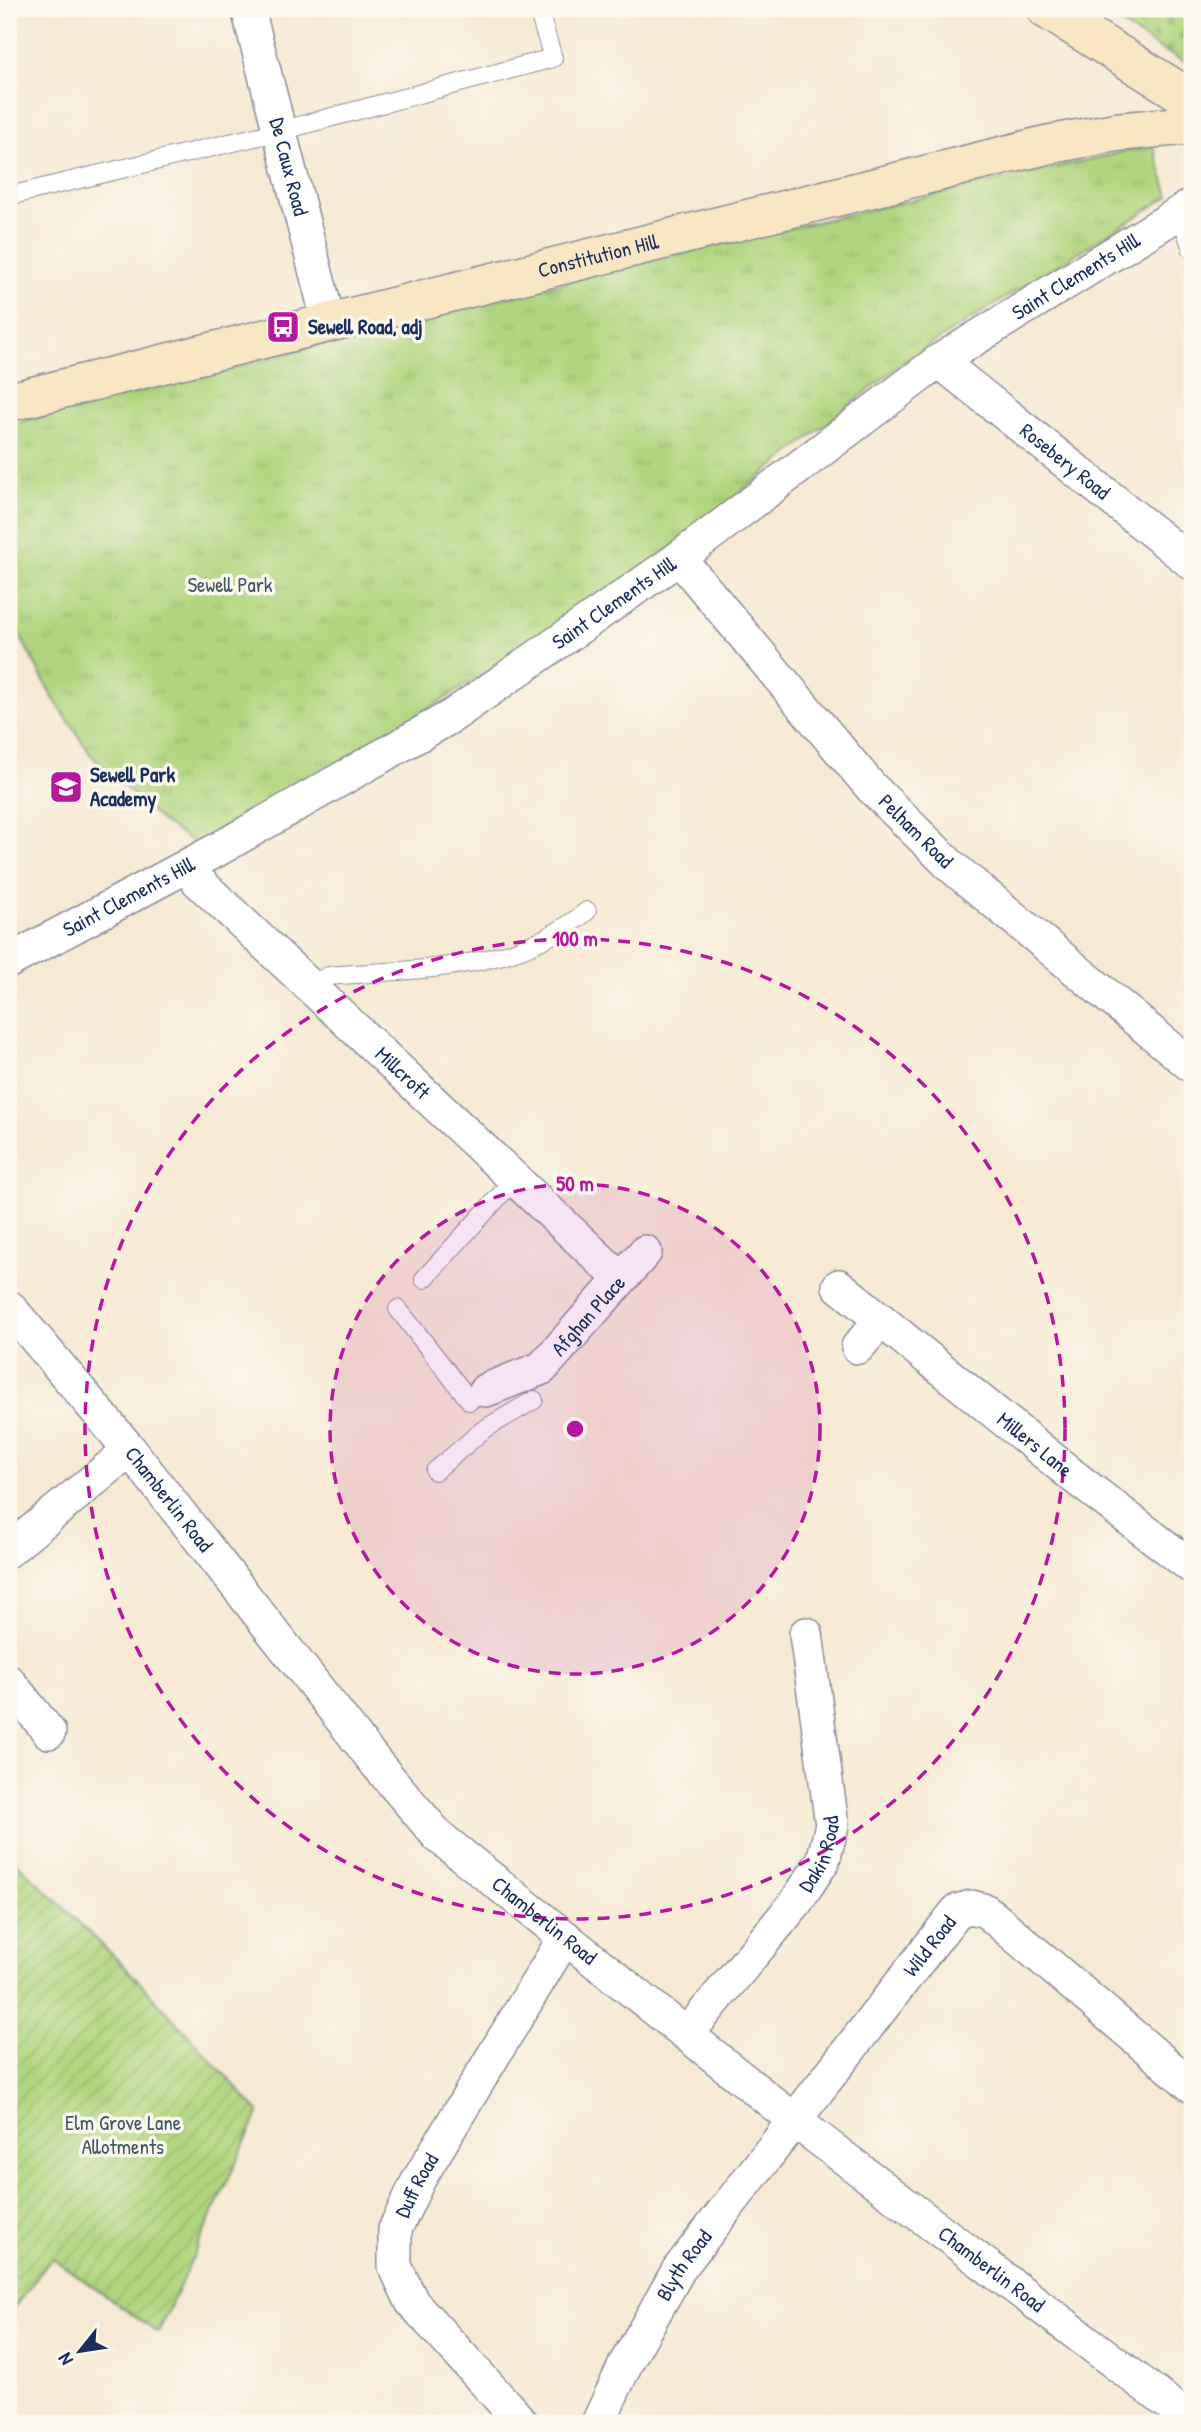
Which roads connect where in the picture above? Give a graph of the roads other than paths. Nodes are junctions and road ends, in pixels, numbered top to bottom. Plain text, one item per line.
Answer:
1 (248, 9) edge
2 (538, 9) edge
3 (1046, 9) edge
4 (1192, 122) edge
5 (280, 131) junction
6 (9, 196) edge
7 (1186, 209) edge
8 (1192, 249) edge
9 (329, 323) junction
10 (939, 360) junction
11 (9, 402) edge
12 (679, 558) junction
13 (1192, 563) edge
14 (189, 865) junction
15 (587, 911) dead end
16 (9, 961) edge
17 (309, 985) junction
18 (1192, 1066) edge
19 (515, 1179) junction
20 (645, 1252) dead end
21 (620, 1278) junction
22 (424, 1279) dead end
23 (839, 1286) dead end
24 (9, 1307) edge
25 (398, 1309) dead end
26 (881, 1320) junction
27 (858, 1347) dead end
28 (478, 1396) junction
29 (534, 1400) dead end
30 (483, 1430) junction
31 (130, 1450) junction
32 (435, 1471) dead end
33 (9, 1550) edge
34 (1192, 1567) edge
35 (807, 1634) dead end
36 (9, 1682) edge
37 (49, 1732) dead end
38 (565, 1937) junction
39 (687, 2035) junction
40 (1192, 2086) edge
41 (794, 2120) junction
42 (1192, 2421) edge
43 (522, 2423) edge
44 (598, 2423) edge

1 - 5 street, De Caux Road
2 - 5 lane
3 - 4 main road
4 - 9 main road, Constitution Hill
5 - 6 lane
5 - 9 street, De Caux Road
7 - 8 lane
7 - 10 street, Saint Clements Hill
9 - 11 main road, Constitution Hill
10 - 12 street, Saint Clements Hill
10 - 13 street, Rosebery Road
12 - 14 street, Saint Clements Hill
12 - 18 street, Pelham Road
14 - 16 street, Saint Clements Hill
14 - 17 street, Millcroft
15 - 17 lane
17 - 19 street, Millcroft
19 - 21 street, Millcroft
19 - 22 lane
20 - 21 street, Afghan Place
21 - 28 street, Afghan Place
23 - 26 street, Millers Lane
24 - 31 street, Chamberlin Road
25 - 28 lane
26 - 27 street
26 - 34 street, Millers Lane
28 - 30 lane
29 - 30 lane
30 - 32 lane
31 - 33 street
31 - 38 street, Chamberlin Road
35 - 39 street, Dakin Road
36 - 37 street
38 - 39 street, Chamberlin Road
38 - 43 street, Duff Road
39 - 41 street, Chamberlin Road
40 - 41 street, Wild Road
41 - 42 street, Chamberlin Road
41 - 44 street, Blyth Road

